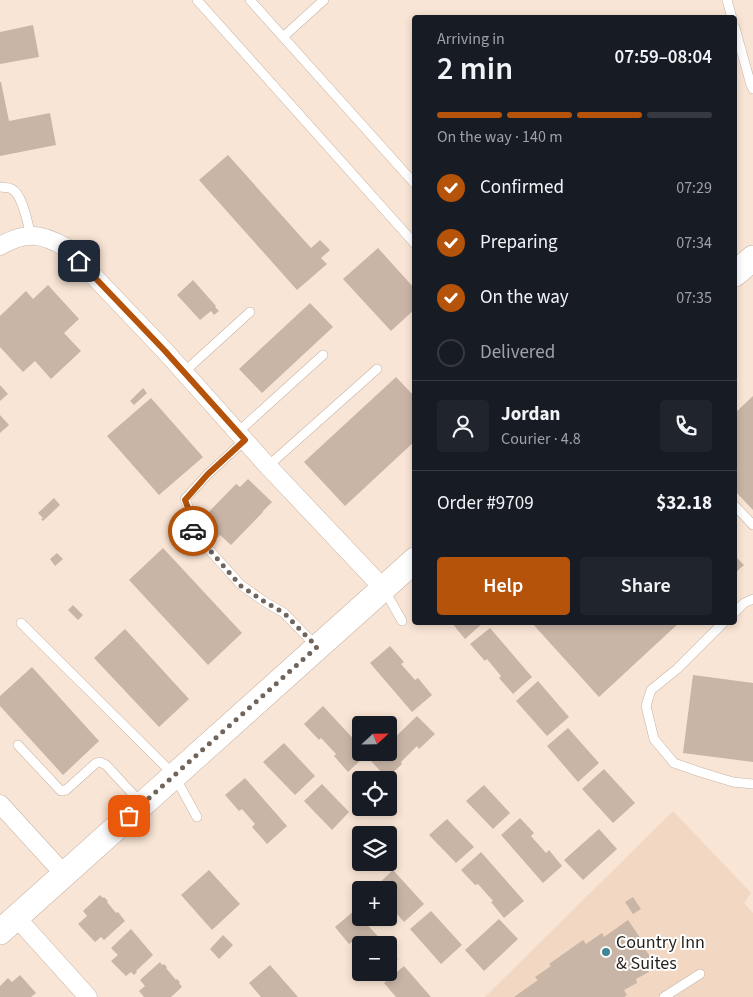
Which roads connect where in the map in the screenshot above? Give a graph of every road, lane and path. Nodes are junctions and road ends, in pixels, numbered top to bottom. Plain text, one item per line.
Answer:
1 (197, 0) edge
2 (250, 0) edge
3 (324, 0) edge
4 (727, 0) edge
5 (731, 15) edge
6 (737, 36) edge
7 (283, 37) junction
8 (753, 89) edge
9 (412, 181) edge
10 (0, 187) edge
11 (35, 236) junction
12 (412, 241) edge
13 (0, 246) edge
14 (753, 258) edge
15 (737, 272) edge
16 (250, 312) dead end
17 (323, 355) dead end
18 (377, 369) dead end
19 (184, 372) junction
20 (241, 436) junction
21 (268, 466) junction
22 (737, 508) edge
23 (753, 525) edge
24 (412, 563) edge
25 (384, 588) junction
26 (753, 599) edge
27 (737, 610) edge
28 (402, 621) dead end
29 (22, 623) dead end
30 (721, 625) edge
31 (317, 647) junction
32 (18, 745) dead end
33 (174, 775) junction
34 (753, 784) edge
35 (0, 804) edge
36 (142, 804) junction
37 (197, 818) dead end
38 (64, 874) junction
39 (8, 925) edge
40 (700, 974) dead end
41 (88, 997) edge
42 (664, 997) edge

1 - 12 lane
2 - 7 lane
3 - 7 lane
4 - 5 lane
6 - 8 lane
7 - 9 lane
10 - 11 lane
11 - 13 street
11 - 19 street
14 - 15 street
16 - 19 lane
17 - 20 lane
18 - 21 lane
19 - 20 street
20 - 21 street
20 - 31 lane
21 - 25 street
22 - 23 lane
24 - 25 street
25 - 28 lane
25 - 31 street
26 - 27 lane
29 - 33 lane
30 - 34 lane
31 - 33 street
32 - 36 lane
33 - 36 street
33 - 37 lane
35 - 38 street
36 - 38 street
38 - 39 street
39 - 41 street
40 - 42 lane

